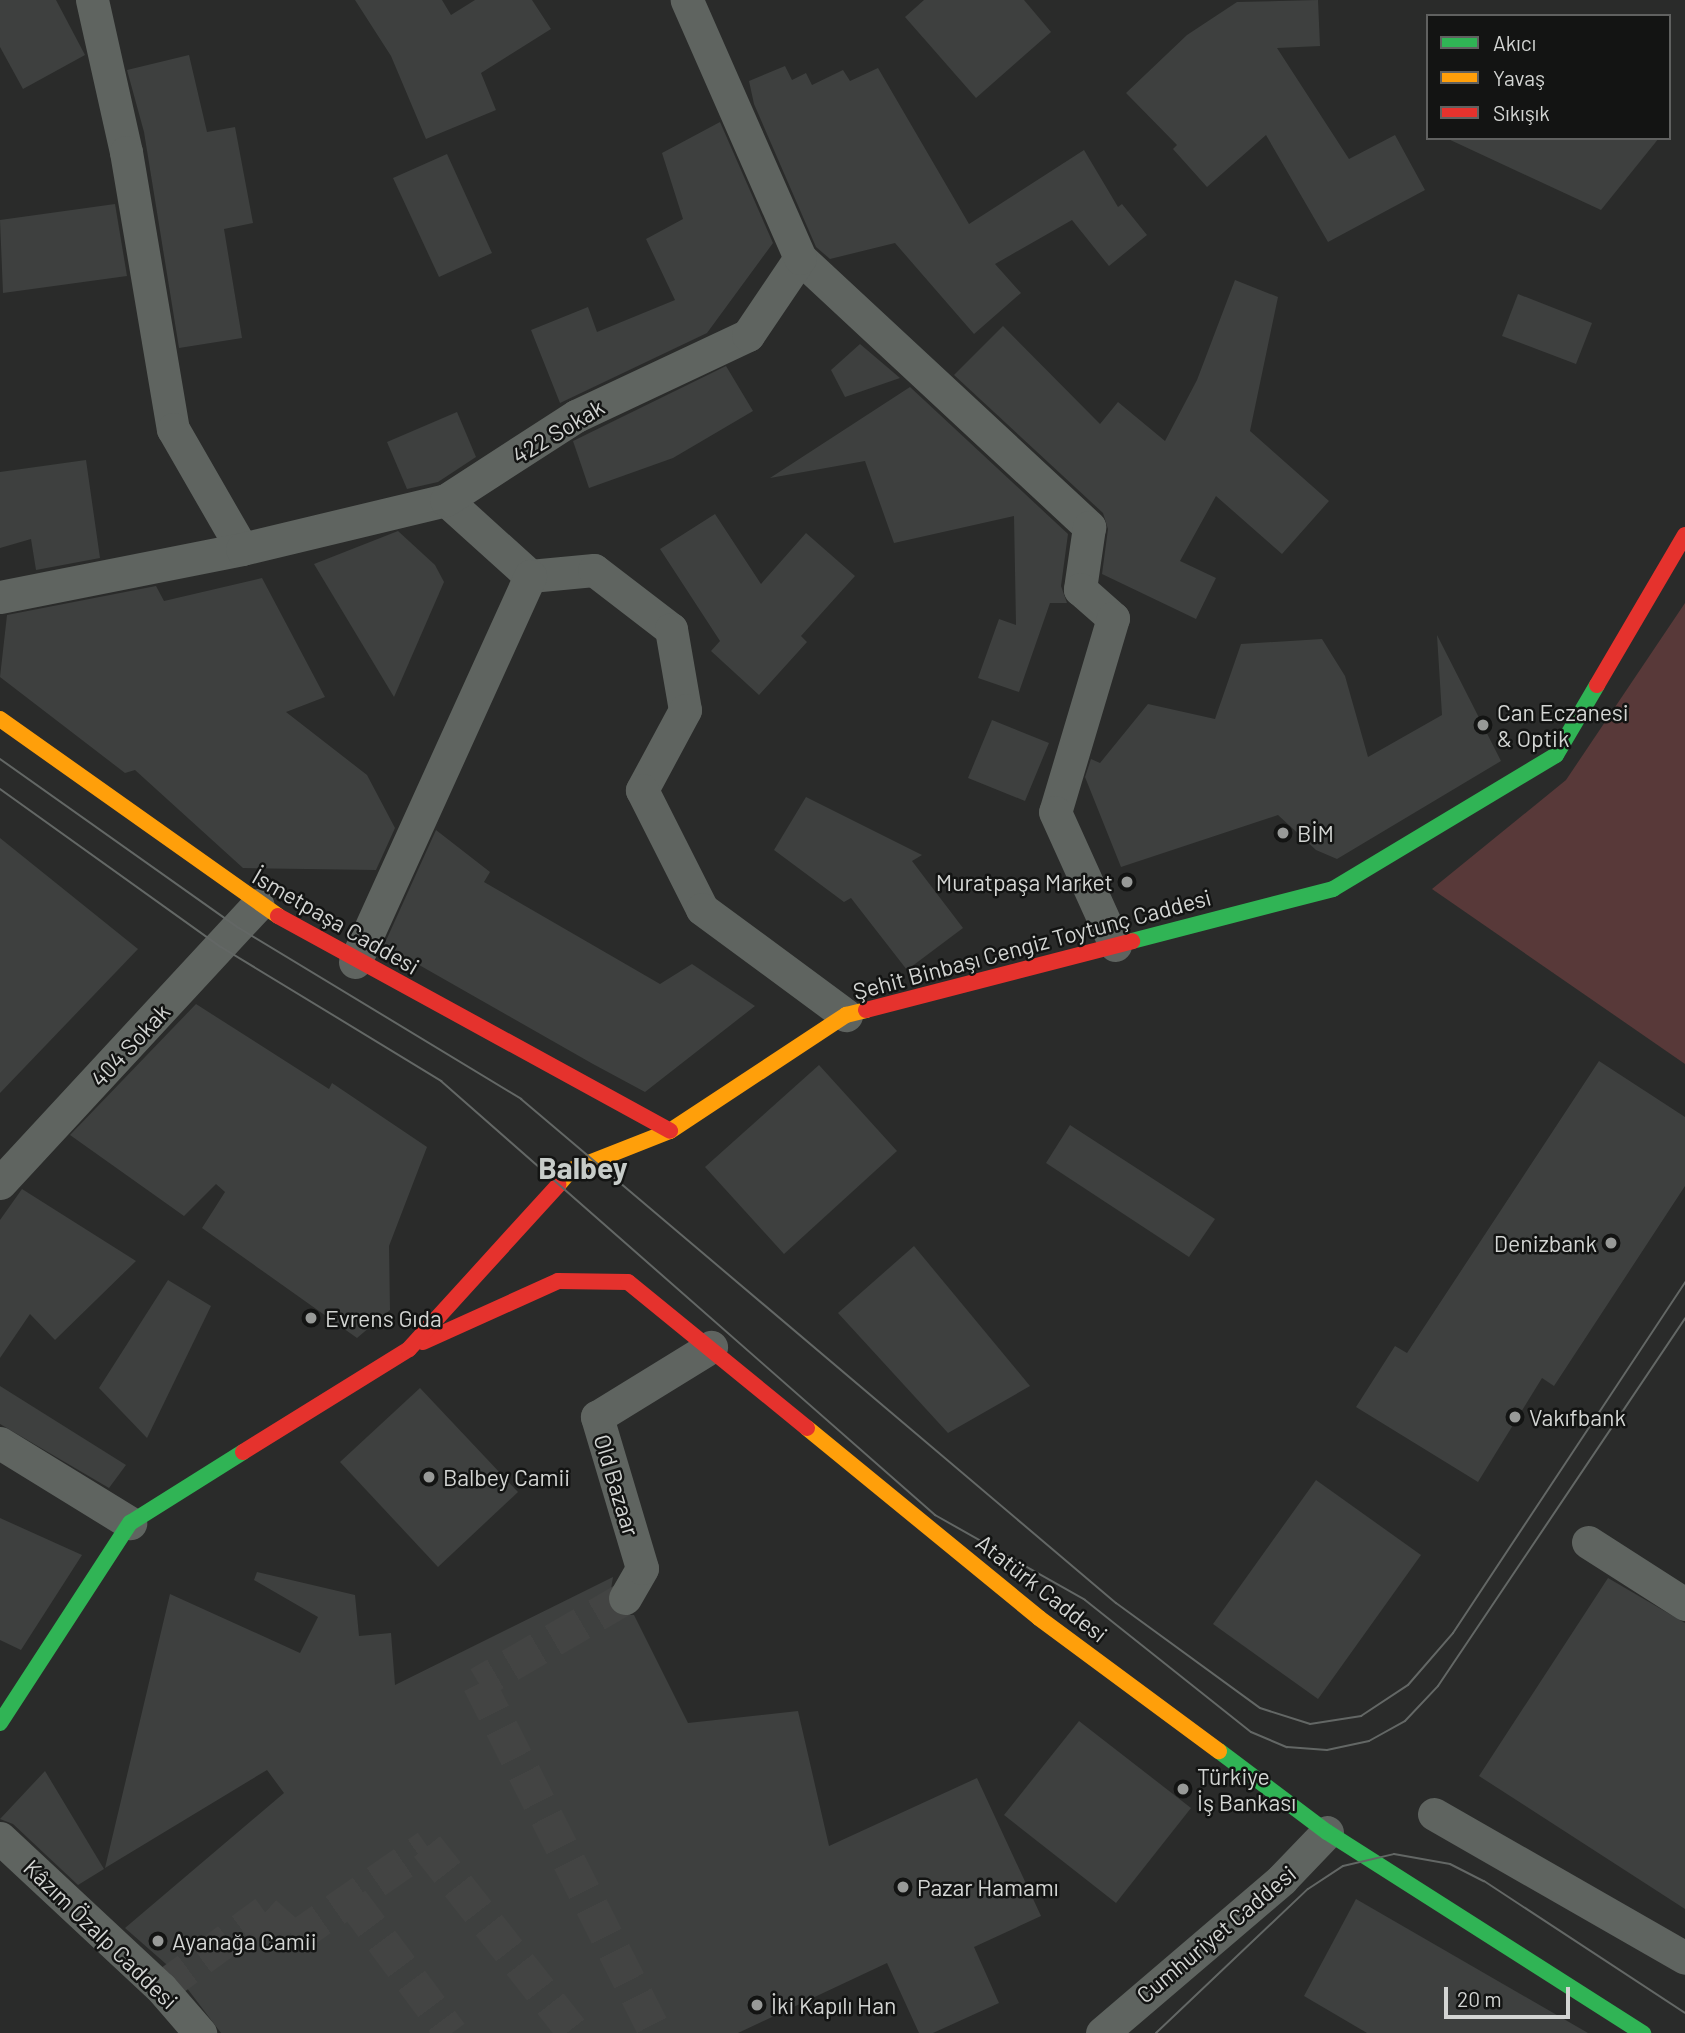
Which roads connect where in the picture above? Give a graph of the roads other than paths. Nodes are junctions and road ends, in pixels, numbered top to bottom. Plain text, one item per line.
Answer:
1 (92, 0) edge
2 (687, 0) edge
3 (800, 258) junction
4 (446, 500) junction
5 (1685, 535) edge
6 (242, 549) junction
7 (530, 576) junction
8 (0, 597) edge
9 (0, 719) edge
10 (257, 905) junction
11 (1115, 945) junction
12 (355, 962) junction
13 (846, 1015) junction
14 (670, 1131) junction
15 (0, 1183) edge
16 (712, 1347) junction
17 (409, 1349) junction
18 (0, 1443) edge
19 (130, 1523) junction
20 (1588, 1542) dead end
21 (625, 1598) tunnel mouth
22 (1685, 1604) edge
23 (0, 1723) edge
24 (1434, 1814) dead end
25 (1327, 1832) junction
26 (0, 1838) edge
27 (1681, 1946) edge
28 (200, 2033) edge
29 (1102, 2033) edge
30 (1643, 2033) edge

1 - 6 street
2 - 3 street
3 - 4 street, 422 Sokak
3 - 11 street
4 - 6 street, 422 Sokak
4 - 7 street
5 - 11 street, Şehit Binbaşı Cengiz Toytunç Caddesi
6 - 8 street, 422 Sokak
7 - 12 street
7 - 13 street
9 - 10 street, İsmetpaşa Caddesi
10 - 12 street, İsmetpaşa Caddesi
10 - 15 street, 404 Sokak
11 - 13 street, Şehit Binbaşı Cengiz Toytunç Caddesi
12 - 14 street, İsmetpaşa Caddesi
13 - 14 street, Şehit Binbaşı Cengiz Toytunç Caddesi
14 - 17 street, Şehit Binbaşı Cengiz Toytunç Caddesi
16 - 17 street, Atatürk Caddesi
16 - 21 street, Old Bazaar
16 - 25 street, Atatürk Caddesi
17 - 19 street, Şehit Binbaşı Cengiz Toytunç Caddesi
18 - 19 street
19 - 23 street, Şehit Binbaşı Cengiz Toytunç Caddesi
20 - 22 street
24 - 27 street
25 - 29 street, Cumhuriyet Caddesi
25 - 30 street, Atatürk Caddesi
26 - 28 street, Kâzım Özalp Caddesi

